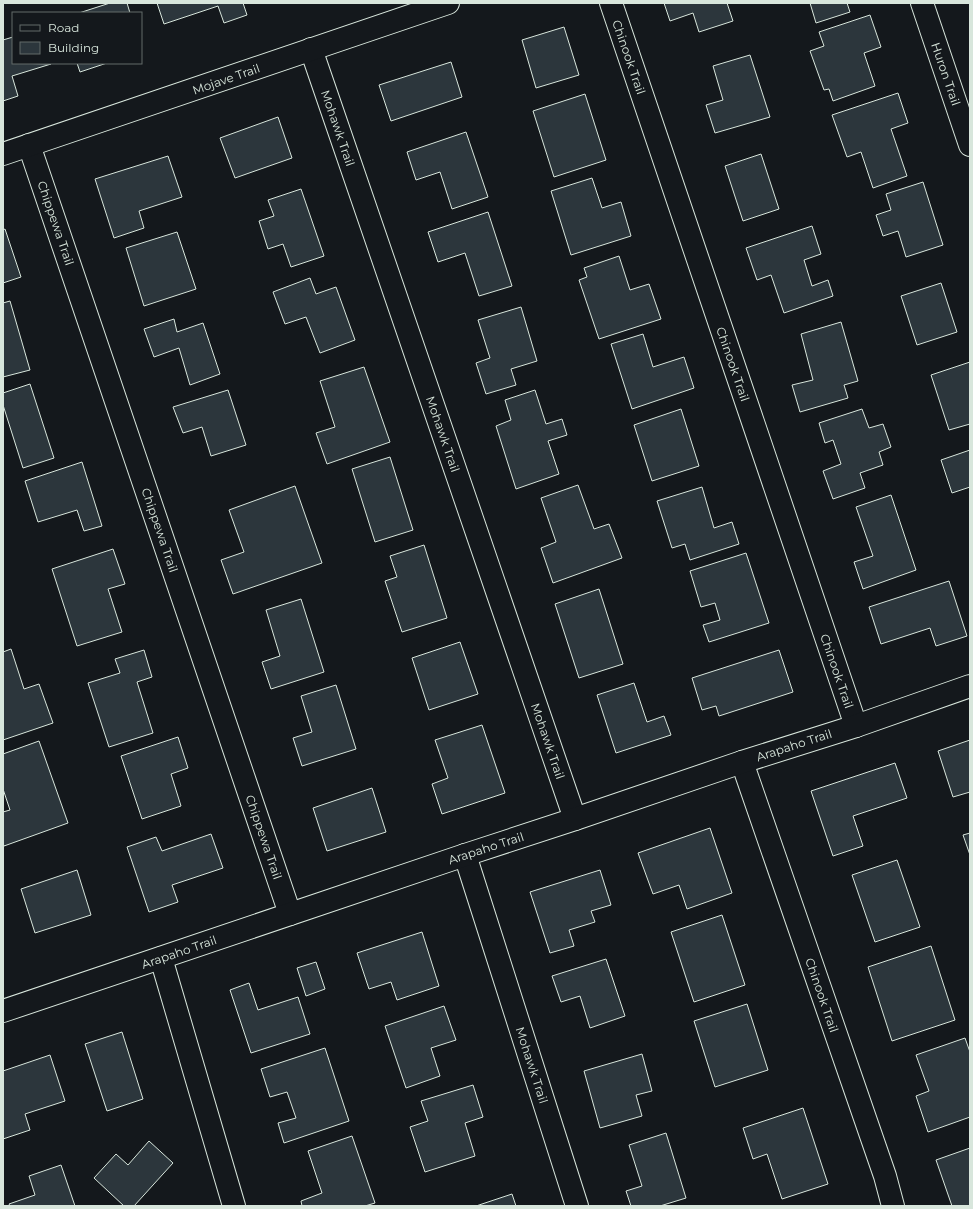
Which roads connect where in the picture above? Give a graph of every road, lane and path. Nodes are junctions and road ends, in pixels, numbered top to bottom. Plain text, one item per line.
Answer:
1 (448, 3) edge
2 (611, 3) edge
3 (922, 3) edge
4 (311, 49) junction
5 (29, 146) junction
6 (970, 146) edge
7 (3, 154) edge
8 (970, 686) edge
9 (856, 726) junction
10 (742, 762) junction
11 (575, 819) junction
12 (465, 855) junction
13 (290, 914) junction
14 (161, 958) junction
15 (3, 1011) edge
16 (233, 1206) edge
17 (577, 1206) edge
18 (893, 1206) edge

1 - 4 street, Mojave Trail
2 - 9 street, Chinook Trail
3 - 6 street, Huron Trail
4 - 5 street, Mojave Trail
4 - 11 street, Mohawk Trail
5 - 7 street, Mojave Trail
5 - 13 street, Chippewa Trail
8 - 9 street, Arapaho Trail
9 - 10 street, Arapaho Trail
10 - 11 street, Arapaho Trail
10 - 18 street, Chinook Trail
11 - 12 street, Arapaho Trail
12 - 13 street, Arapaho Trail
12 - 17 street, Mohawk Trail
13 - 14 street, Arapaho Trail
14 - 15 street, Arapaho Trail
14 - 16 street

